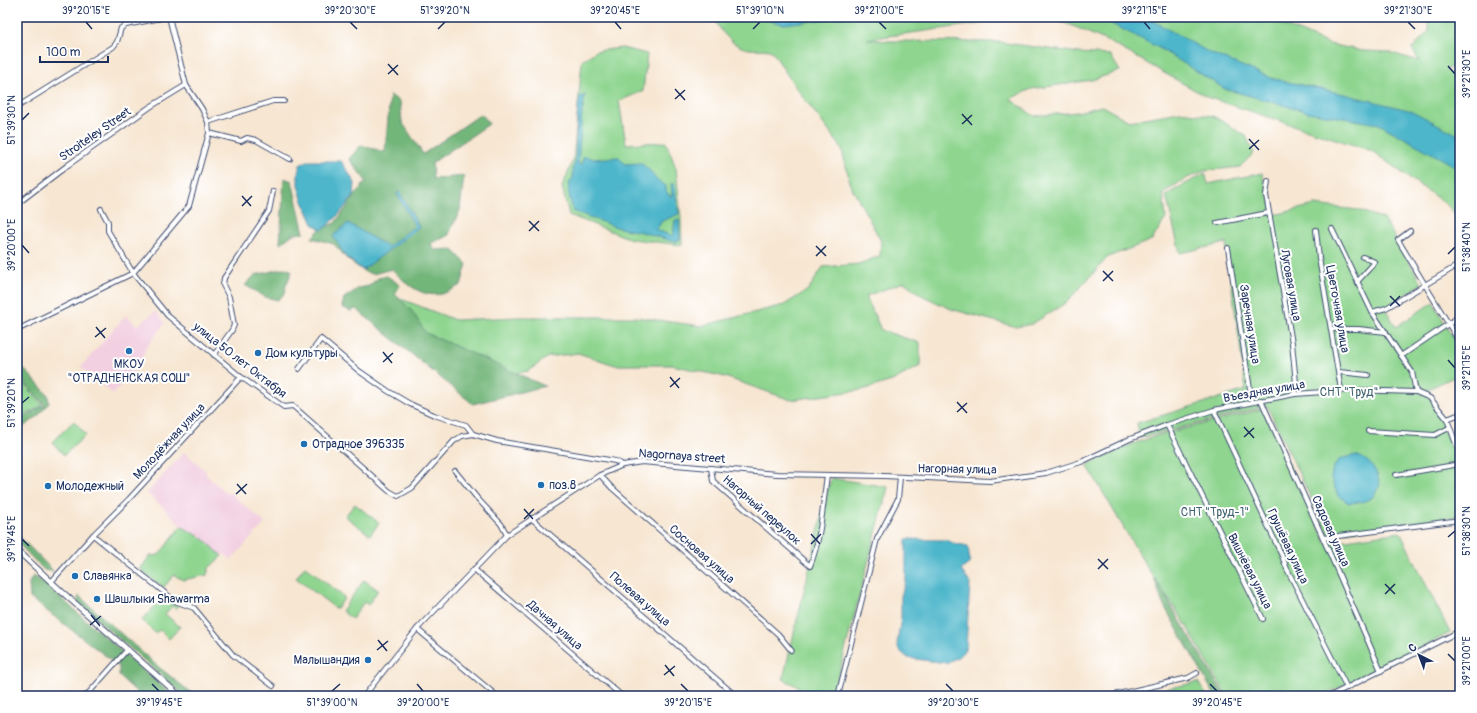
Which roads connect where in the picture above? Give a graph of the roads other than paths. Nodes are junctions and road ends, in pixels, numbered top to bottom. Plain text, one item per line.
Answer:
1 (166, 17) edge
2 (169, 17) edge
3 (186, 85) junction
4 (284, 101) dead end
5 (17, 107) edge
6 (208, 122) junction
7 (209, 133) junction
8 (290, 159) dead end
9 (1268, 181) dead end
10 (273, 191) dead end
11 (17, 204) edge
12 (101, 209) dead end
13 (1268, 213) junction
14 (1217, 223) dead end
15 (1332, 228) dead end
16 (1316, 230) dead end
17 (1410, 230) dead end
18 (1228, 248) dead end
19 (1363, 257) dead end
20 (1460, 264) edge
21 (133, 274) junction
22 (1357, 282) junction
23 (1426, 285) junction
24 (1372, 312) junction
25 (1460, 316) edge
26 (1448, 323) junction
27 (1331, 329) junction
28 (17, 330) edge
29 (1386, 332) junction
30 (1460, 343) edge
31 (214, 355) junction
32 (1401, 356) junction
33 (299, 369) dead end
34 (1339, 372) junction
35 (1368, 374) dead end
36 (241, 377) junction
37 (1341, 390) junction
38 (1416, 392) junction
39 (1295, 394) junction
40 (1260, 400) junction
41 (1252, 402) junction
42 (1214, 410) junction
43 (1460, 414) edge
44 (1447, 419) junction
45 (1167, 425) junction
46 (1449, 428) junction
47 (1368, 431) dead end
48 (1150, 432) joint
49 (473, 434) junction
50 (1460, 455) edge
51 (1460, 464) edge
52 (623, 465) junction
53 (711, 468) junction
54 (455, 471) dead end
55 (600, 475) junction
56 (827, 475) junction
57 (1396, 475) dead end
58 (900, 477) junction
59 (531, 518) junction
60 (1460, 520) edge
61 (93, 535) junction
62 (507, 535) junction
63 (1323, 538) junction
64 (17, 550) edge
65 (474, 569) junction
66 (51, 582) junction
67 (1263, 619) dead end
68 (417, 629) junction
69 (1460, 631) edge
70 (127, 650) junction
71 (790, 650) dead end
72 (1381, 671) junction
73 (1196, 673) dead end
74 (273, 686) dead end
75 (1347, 688) junction
76 (86, 696) edge
77 (180, 696) edge
78 (365, 696) edge
79 (497, 696) edge
80 (622, 696) edge
81 (736, 696) edge
82 (838, 696) edge
83 (1110, 696) edge
84 (1330, 696) edge

1 - 5 street
2 - 3 street
3 - 6 street
3 - 11 street, Stroiteley Street
4 - 6 street
6 - 7 street
7 - 8 street
7 - 21 street
9 - 13 street, Луговая улица
10 - 31 street
12 - 21 street, улица 50 лет Октября
13 - 14 street
13 - 39 street, Луговая улица
15 - 22 street
16 - 27 street, Цветочная улица
17 - 23 street
18 - 41 street, Заречная улица
19 - 22 street
20 - 23 street
21 - 28 street
21 - 31 street, улица 50 лет Октября
22 - 24 street
23 - 24 street
23 - 26 street
24 - 29 street
25 - 26 street
26 - 30 street
26 - 32 street
27 - 29 street
27 - 34 street, Цветочная улица
29 - 32 street
31 - 36 street, улица 50 лет Октября
32 - 38 street
33 - 49 street
34 - 35 street
34 - 37 street, Цветочная улица
36 - 49 street, улица 50 лет Октября
36 - 61 street, Молодёжная улица
37 - 38 street, Въездная улица
37 - 39 street, Въездная улица
38 - 44 street, Въездная улица
39 - 40 street, Въездная улица
40 - 41 street, Въездная улица
40 - 63 street, Садовая улица
41 - 42 street, Въездная улица
42 - 45 street, Въездная улица
42 - 75 street, Грушёвая улица
43 - 44 street
44 - 46 street
45 - 48 street, Въездная улица
45 - 67 street, Вишнёвая улица
46 - 47 street
46 - 50 street
48 - 58 street, Нагорная улица
49 - 52 street
51 - 57 street
52 - 53 street, Nagornaya street
52 - 55 street, Nagornaya street
53 - 56 street, Nagornaya street
53 - 56 street, Нагорный переулок
54 - 62 street
55 - 59 street, Nagornaya street
55 - 71 street, Сосновая улица
56 - 58 street, Nagornaya street
58 - 82 street
59 - 62 street, Nagornaya street
59 - 81 street, Полевая улица
60 - 63 street
61 - 66 street, Молодёжная улица
61 - 74 street
62 - 65 street, Nagornaya street
63 - 72 street, Садовая улица
64 - 66 street
65 - 68 street, Nagornaya street
65 - 80 street, Дачная улица
66 - 70 street
68 - 78 street, Nagornaya street
68 - 79 street
69 - 72 street
70 - 76 street
70 - 77 street
72 - 75 street
73 - 83 street
75 - 84 street

